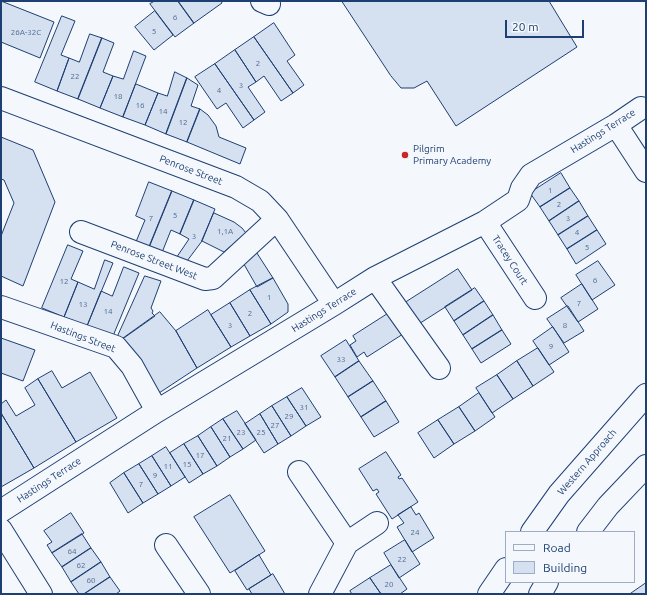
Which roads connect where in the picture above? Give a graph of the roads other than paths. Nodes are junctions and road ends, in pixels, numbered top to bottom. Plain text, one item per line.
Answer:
1 (1, 98) edge
2 (641, 108) dead end
3 (616, 125) junction
4 (646, 171) edge
5 (277, 219) junction
6 (485, 222) junction
7 (80, 232) dead end
8 (375, 278) junction
9 (535, 298) dead end
10 (334, 304) junction
11 (1, 307) edge
12 (438, 368) dead end
13 (646, 395) edge
14 (157, 411) junction
15 (646, 466) edge
16 (299, 472) dead end
17 (1, 511) edge
18 (377, 523) dead end
19 (1, 530) edge
20 (533, 531) edge
21 (589, 531) edge
22 (347, 543) junction
23 (166, 545) dead end
24 (505, 570) edge
25 (546, 583) edge
26 (41, 594) edge
27 (199, 594) edge
28 (320, 594) edge
29 (489, 594) edge
30 (540, 594) edge

1 - 5 street, Penrose Street
2 - 3 street, Hastings Terrace
3 - 4 street
3 - 6 street, Hastings Terrace
5 - 7 street, Penrose Street West
5 - 10 street, Penrose Street
6 - 8 street, Hastings Terrace
6 - 9 street, Tracey Court
8 - 10 street, Hastings Terrace
8 - 12 street
10 - 14 street, Hastings Terrace
11 - 14 street, Hastings Street
13 - 20 street, Western Approach
14 - 17 street, Hastings Terrace
15 - 21 street
16 - 22 street
18 - 22 street
19 - 26 street
22 - 28 street
23 - 27 street
24 - 29 street
25 - 30 street

